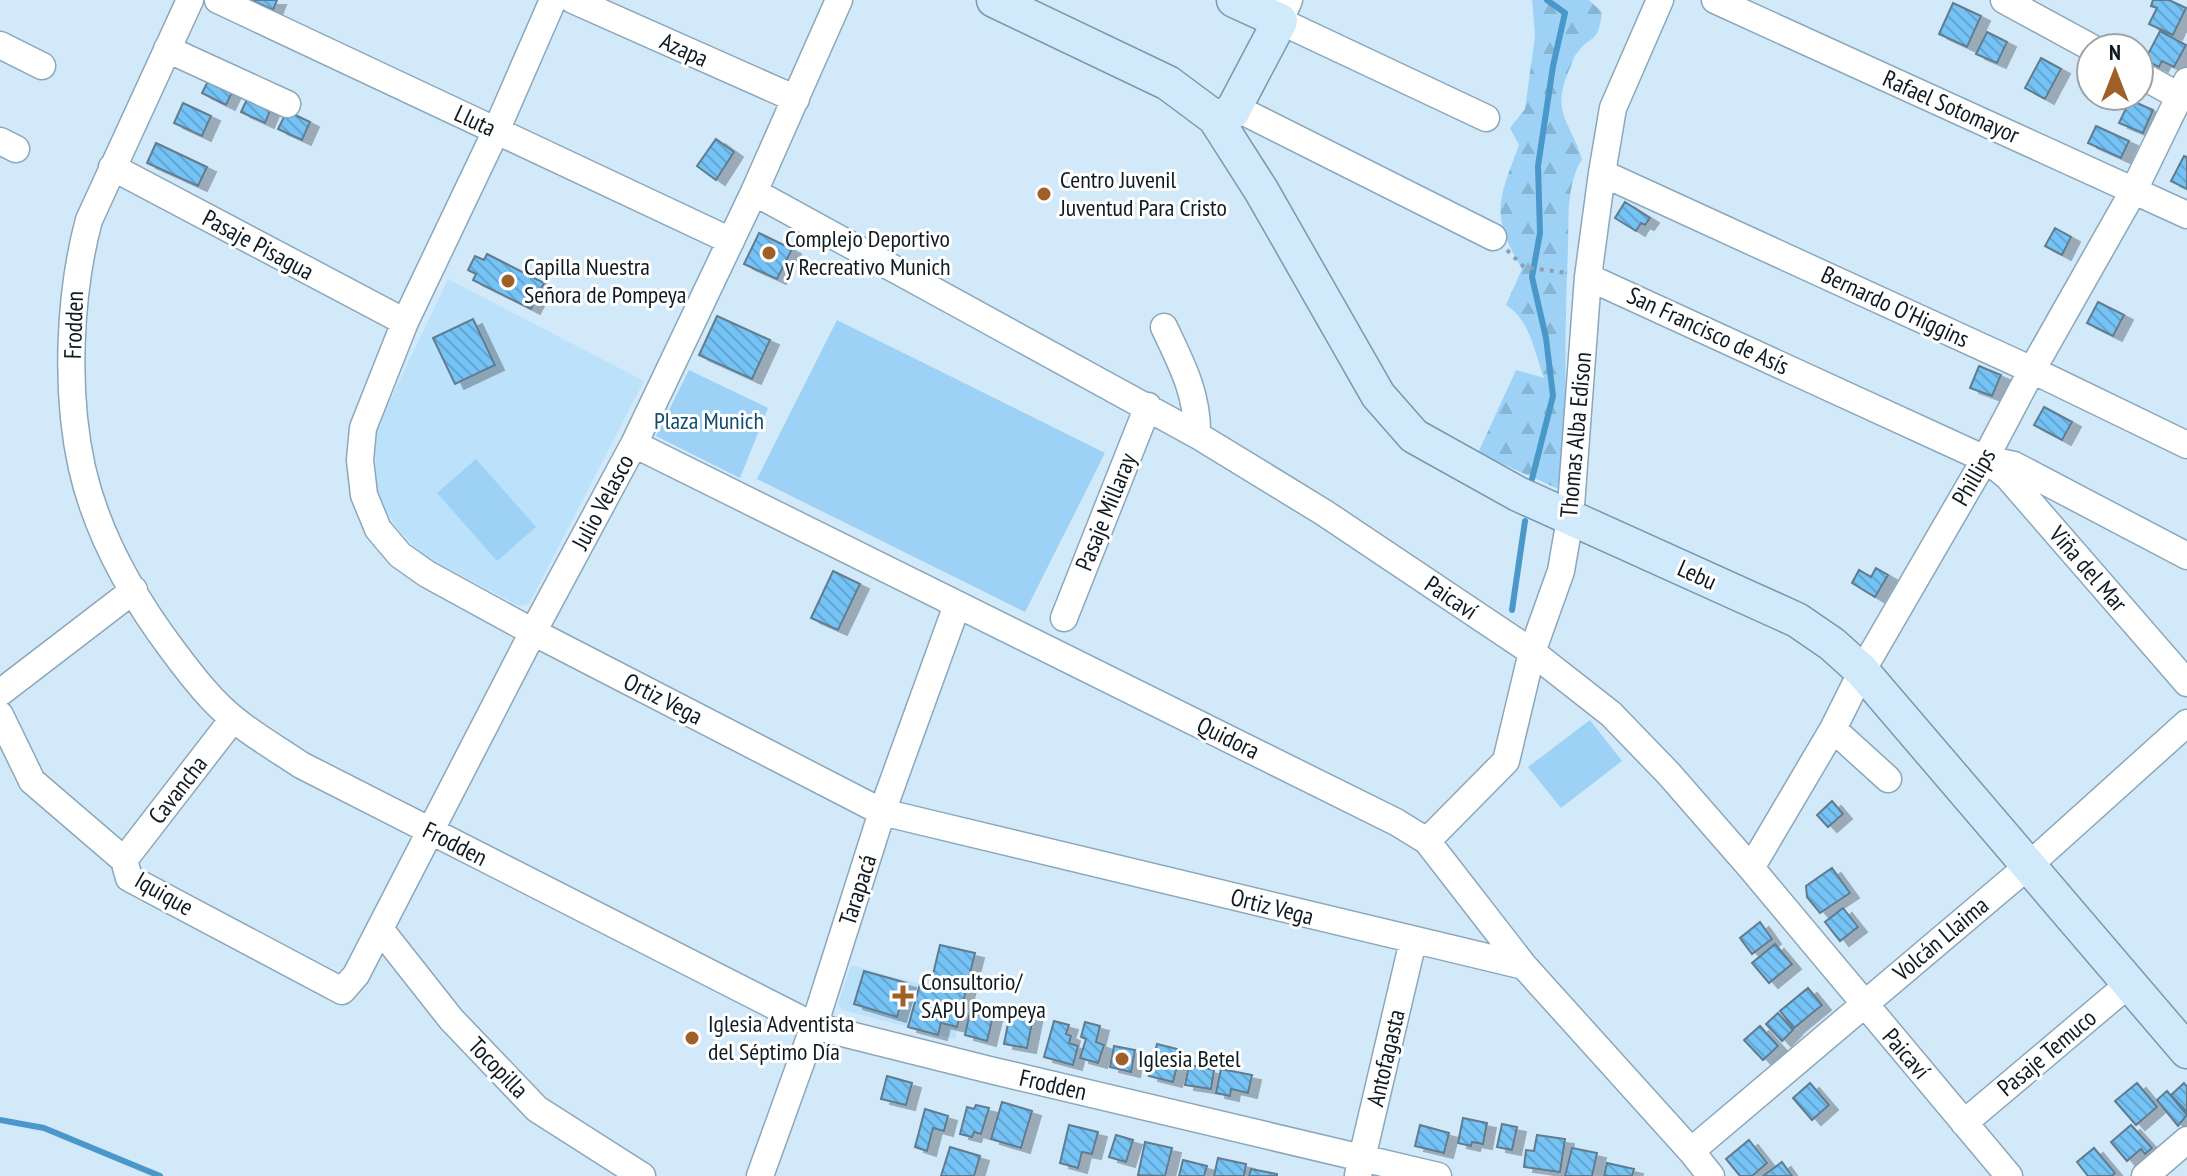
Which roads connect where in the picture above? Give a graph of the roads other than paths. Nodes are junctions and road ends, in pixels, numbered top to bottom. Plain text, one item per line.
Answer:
1 (190, 0) edge
2 (218, 0) edge
3 (553, 0) edge
4 (573, 0) edge
5 (839, 0) edge
6 (994, 0) edge
7 (1234, 0) edge
8 (1660, 0) edge
9 (1715, 0) edge
10 (2004, 0) edge
11 (1285, 10) edge
12 (2075, 39) edge
13 (0, 45) edge
14 (167, 49) junction
15 (42, 66) dead end
16 (2155, 79) edge
17 (2183, 89) edge
18 (796, 99) junction
19 (287, 104) dead end
20 (1224, 115) junction
21 (1486, 118) dead end
22 (496, 131) junction
23 (112, 167) junction
24 (1602, 173) junction
25 (2134, 190) junction
26 (754, 192) junction
27 (2187, 215) edge
28 (1493, 237) road end
29 (731, 241) junction
30 (1588, 277) junction
31 (405, 322) junction
32 (1164, 327) dead end
33 (2032, 370) junction
34 (1148, 406) junction
35 (1197, 435) junction
36 (634, 444) junction
37 (2187, 445) edge
38 (1985, 459) junction
39 (1570, 519) junction
40 (2187, 556) edge
41 (134, 590) junction
42 (957, 605) junction
43 (1064, 618) dead end
44 (533, 632) junction
45 (1532, 652) junction
46 (1862, 671) junction
47 (2187, 683) edge
48 (0, 691) edge
49 (0, 700) edge
50 (0, 715) edge
51 (233, 719) junction
52 (2187, 723) edge
53 (1833, 729) junction
54 (1888, 779) dead end
55 (882, 812) junction
56 (431, 832) junction
57 (1427, 841) junction
58 (124, 860) junction
59 (2028, 866) junction
60 (1751, 868) junction
61 (380, 929) junction
62 (1413, 941) junction
63 (1524, 966) junction
64 (2130, 983) junction
65 (342, 991) joint
66 (1863, 1004) junction
67 (814, 1026) junction
68 (2187, 1051) edge
69 (1964, 1123) junction
70 (2187, 1140) edge
71 (1691, 1151) junction
72 (1360, 1167) edge
73 (642, 1176) edge
74 (760, 1176) edge
75 (1438, 1176) edge
76 (1711, 1176) edge
77 (2009, 1176) edge
78 (2145, 1176) edge

1 - 14 street, Frodden
2 - 22 street, Lluta
3 - 22 street, Ortiz Vega
4 - 18 street, Azapa
5 - 18 street, Julio Velasco
6 - 20 main road
7 - 11 main road
8 - 24 street, Thomas Alba Edison
9 - 25 street, Rafael Sotomayor
10 - 12 street
11 - 20 main road
11 - 21 street
13 - 15 street
14 - 19 street
14 - 23 street, Frodden
16 - 17 street
17 - 25 street, Phillips
18 - 26 street, Julio Velasco
20 - 28 street
20 - 39 main road, Lebu
22 - 29 street, Lluta
22 - 31 street, Ortiz Vega
23 - 31 street, Pasaje Pisagua
23 - 41 street, Frodden
24 - 30 street, Thomas Alba Edison
24 - 33 street, Bernardo O'Higgins
25 - 27 street, Rafael Sotomayor
25 - 33 street, Phillips
26 - 29 street, Julio Velasco
26 - 34 street, Paicaví
29 - 36 street, Julio Velasco
30 - 38 street, San Francisco de Asís
30 - 39 street, Thomas Alba Edison
31 - 44 street, Ortiz Vega
32 - 35 street
33 - 37 street, Bernardo O'Higgins
33 - 38 street, Phillips
34 - 35 street, Paicaví
34 - 43 street, Pasaje Millaray
35 - 45 street, Paicaví
36 - 42 street, Quidora
36 - 44 street, Julio Velasco
38 - 40 street, San Francisco de Asís
38 - 46 street, Phillips
38 - 47 street, Viña del Mar
39 - 45 street, Thomas Alba Edison
39 - 46 main road, Lebu
41 - 48 street
41 - 51 street, Frodden
42 - 55 street, Tarapacá
42 - 57 street, Quidora
44 - 55 street, Ortiz Vega
44 - 56 street, Julio Velasco
45 - 57 street, Thomas Alba Edison
45 - 60 street, Paicaví
46 - 53 street, Phillips
46 - 59 main road, Lebu
48 - 49 street
50 - 58 street, Iquique
51 - 56 street, Frodden
51 - 58 street, Cavancha
52 - 59 street, Volcán Llaima
53 - 54 street
53 - 60 street, Phillips
55 - 62 street, Ortiz Vega
55 - 67 street, Tarapacá
56 - 61 street, Julio Velasco
56 - 67 street, Frodden
57 - 63 street, Quidora
58 - 65 street, Iquique
59 - 64 main road, Lebu
59 - 66 street, Volcán Llaima
60 - 66 street, Paicaví
61 - 65 street, Julio Velasco
61 - 73 street, Tocopilla
62 - 63 street, Ortiz Vega
62 - 72 street, Antofagasta
63 - 71 street, Quidora
64 - 68 main road, Lebu
64 - 69 street, Pasaje Temuco
66 - 69 street, Paicaví
66 - 71 street, Volcán Llaima
67 - 72 street, Frodden
67 - 74 street, Tarapacá
69 - 77 street, Paicaví
70 - 78 street
71 - 76 street, Quidora
72 - 75 street, Frodden

